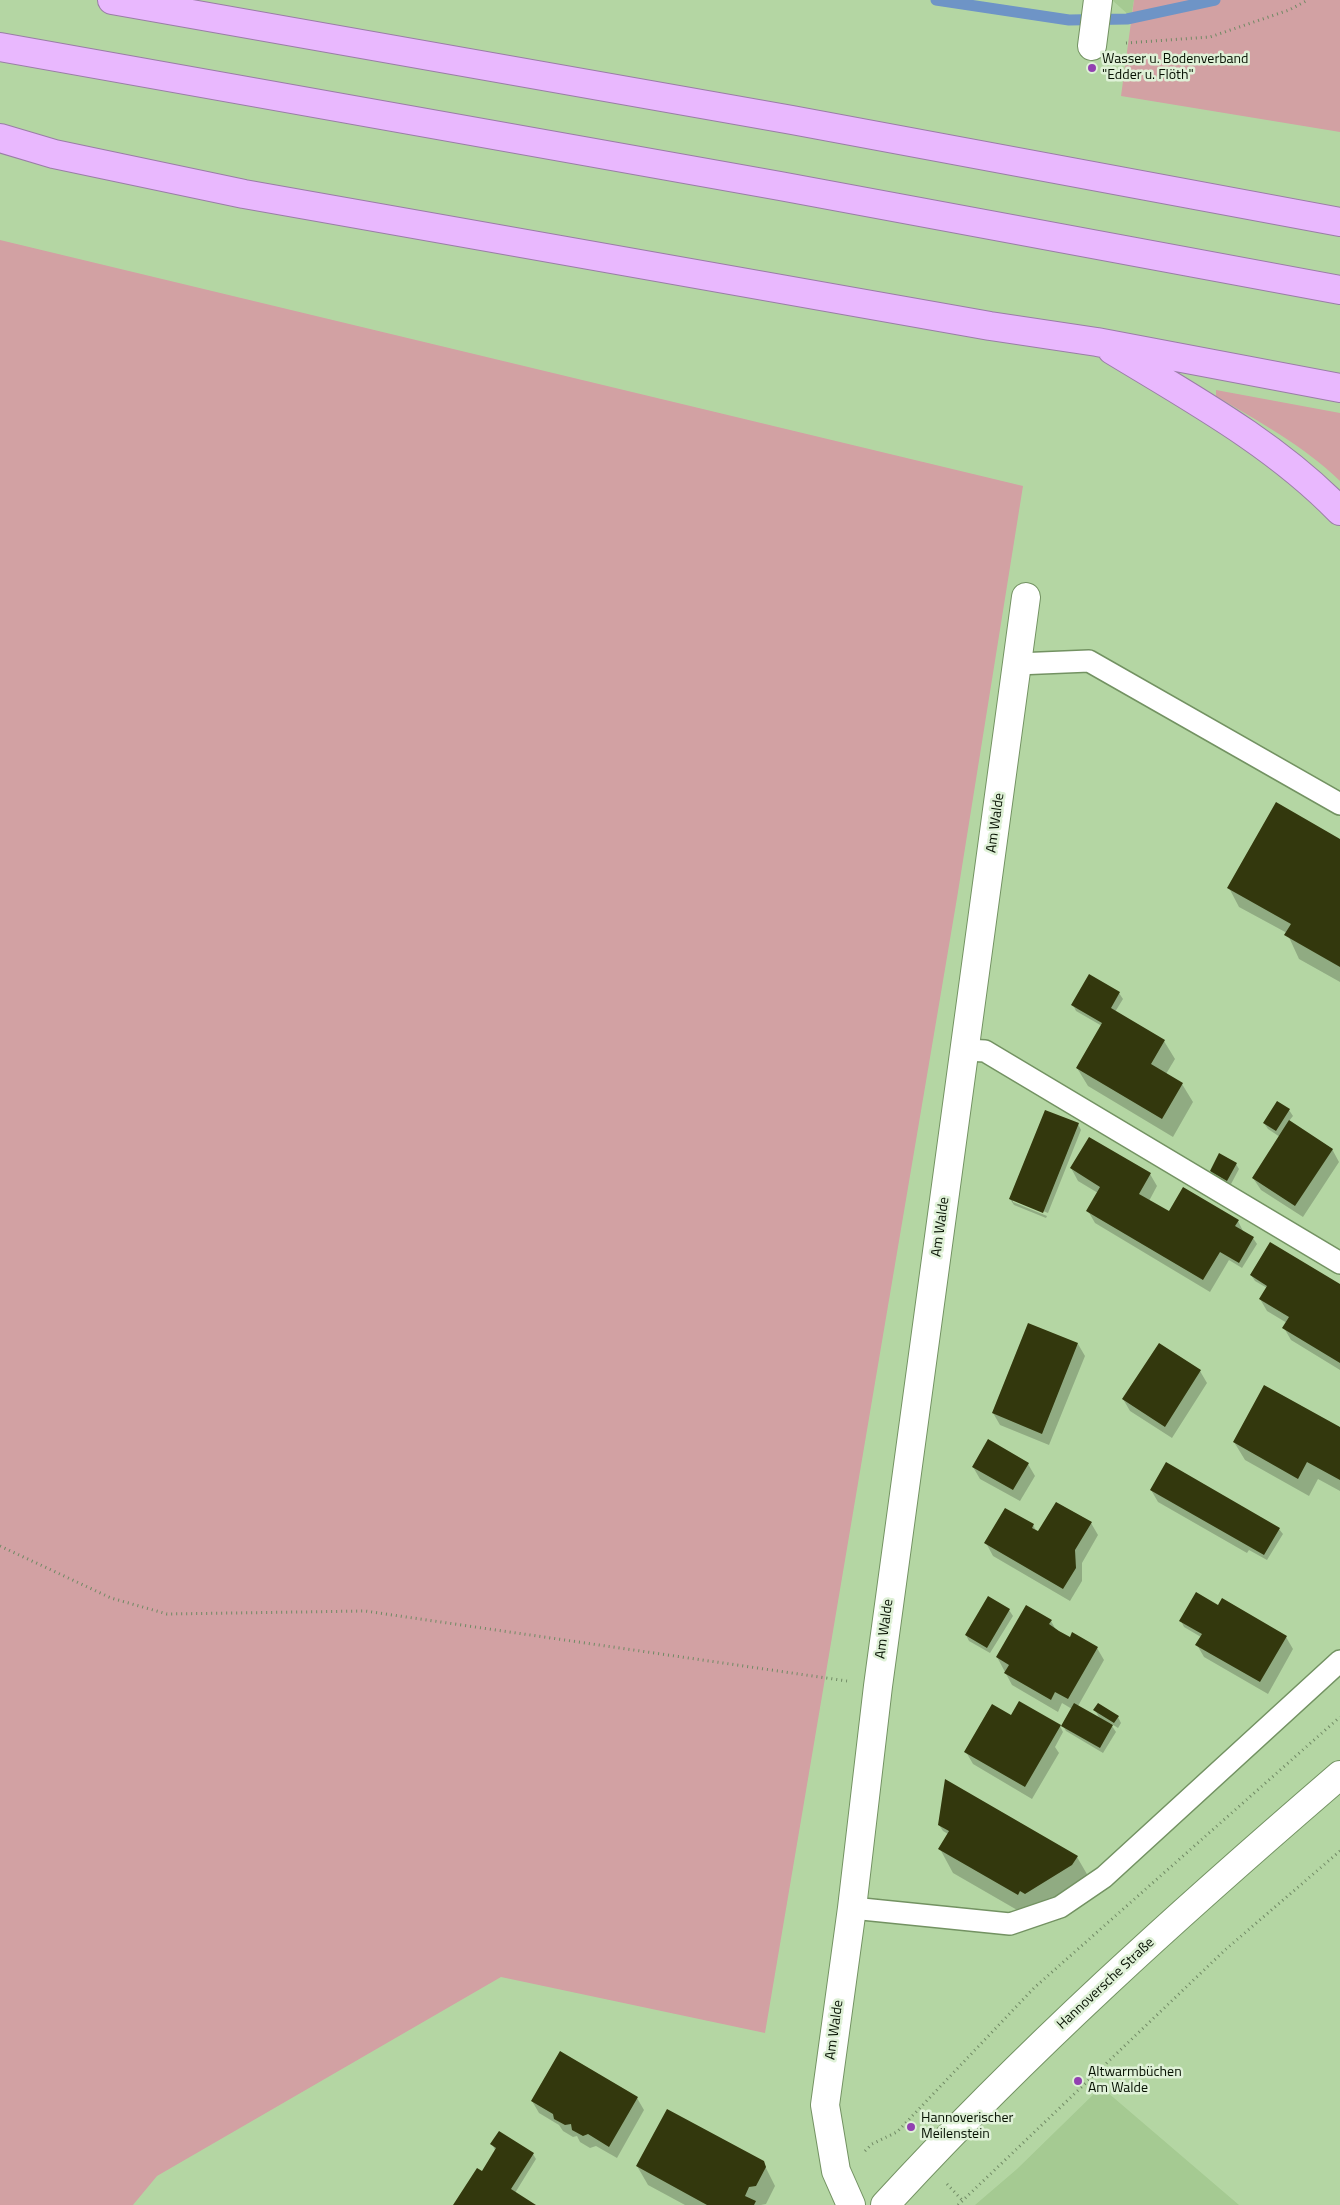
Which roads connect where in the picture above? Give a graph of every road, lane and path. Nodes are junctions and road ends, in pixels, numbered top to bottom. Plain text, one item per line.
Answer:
1 (112, 0) edge
2 (1098, 0) edge
3 (1308, 0) edge
4 (1093, 42) joint
5 (0, 47) edge
6 (0, 138) edge
7 (1340, 222) edge
8 (1340, 290) edge
9 (1097, 342) junction
10 (1340, 388) edge
11 (1340, 511) edge
12 (1026, 597) dead end
13 (1017, 664) junction
14 (1340, 804) edge
15 (966, 1050) junction
16 (1340, 1263) edge
17 (0, 1546) edge
18 (1340, 1661) edge
19 (878, 1686) junction
20 (1340, 1717) edge
21 (1340, 1775) edge
22 (1340, 1851) edge
23 (852, 1908) junction
24 (896, 2132) dead end
25 (851, 2205) edge
26 (885, 2205) edge
27 (958, 2205) edge

1 - 7 highway
2 - 4 street
3 - 4 path
5 - 8 highway
6 - 9 highway
9 - 10 highway
9 - 11 highway
12 - 13 street, Am Walde
13 - 14 lane
13 - 15 street, Am Walde
15 - 16 lane
15 - 19 street, Am Walde
17 - 19 path
18 - 23 lane
19 - 23 street, Am Walde
20 - 24 path
21 - 26 street, Hannoversche Straße
22 - 27 path
23 - 25 street, Am Walde

